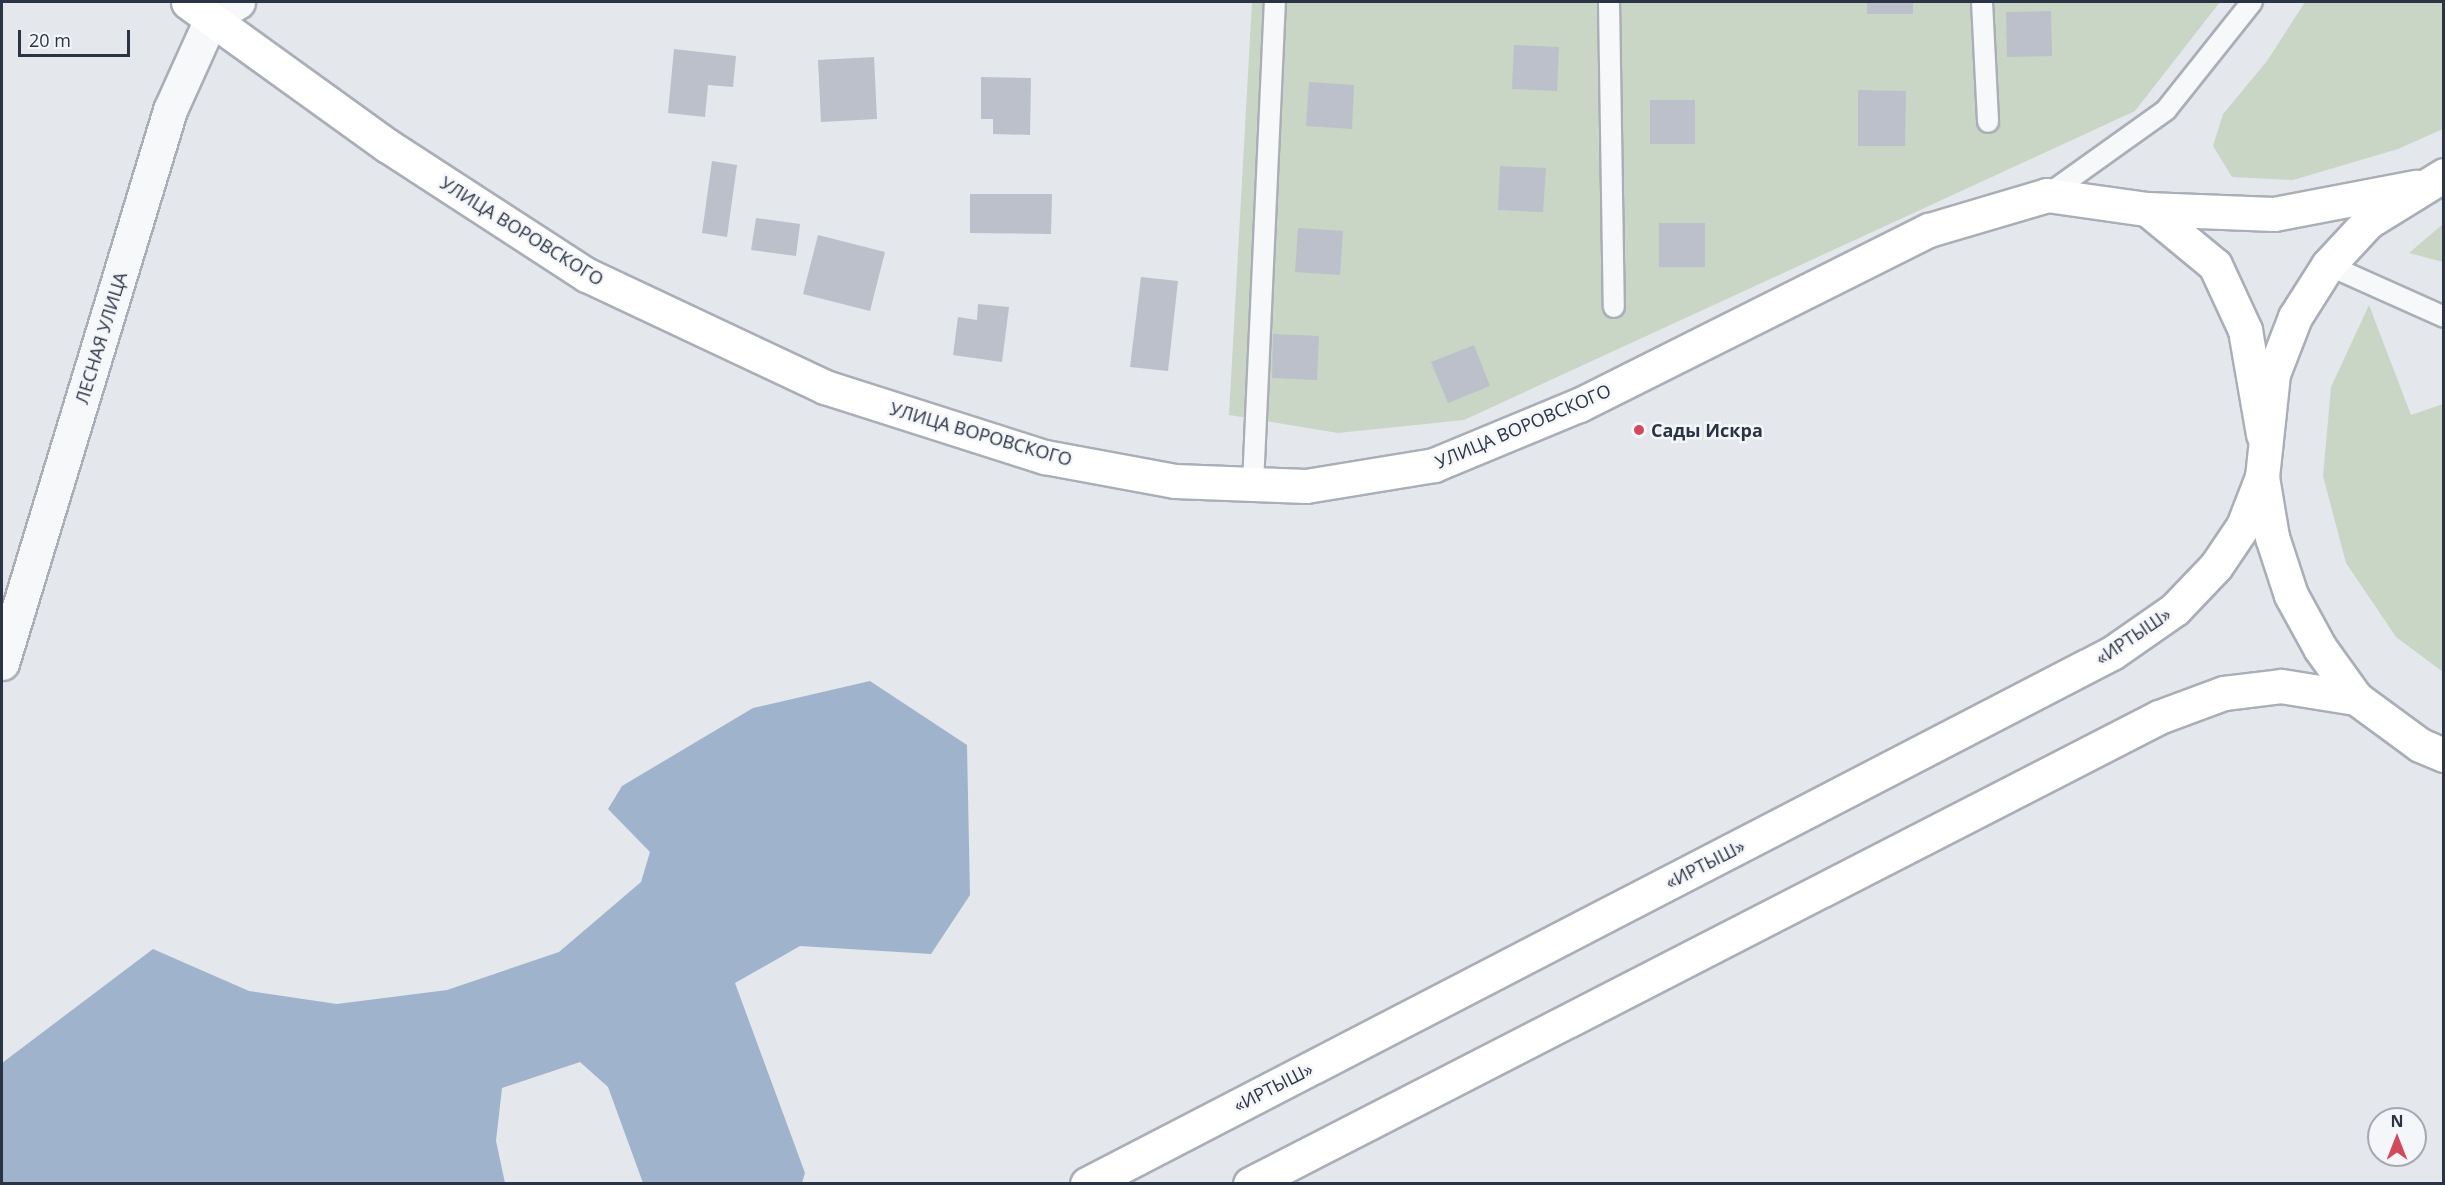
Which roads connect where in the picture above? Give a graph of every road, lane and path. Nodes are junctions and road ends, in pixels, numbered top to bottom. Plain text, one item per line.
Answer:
1 (1275, 2) edge
2 (1609, 2) edge
3 (1982, 2) edge
4 (2252, 2) edge
5 (212, 7) edge
6 (1988, 122) dead end
7 (2430, 181) edge
8 (2047, 195) junction
9 (2147, 209) junction
10 (2328, 265) junction
11 (1614, 307) dead end
12 (2444, 317) edge
13 (2263, 434) junction
14 (2262, 477) junction
15 (1253, 484) junction
16 (2, 663) edge
17 (2356, 698) junction
18 (2444, 755) edge
19 (1087, 1184) edge
20 (1250, 1184) edge

1 - 15 lane
2 - 11 lane
3 - 6 lane
4 - 8 lane
5 - 15 main road, УЛИЦА ВОРОВСКОГО
5 - 16 street, ЛЕСНАЯ УЛИЦА
7 - 9 main road, УЛИЦА ВОРОВСКОГО
7 - 10 main road, «ИРТЫШ»
8 - 9 main road, УЛИЦА ВОРОВСКОГО
8 - 15 main road, УЛИЦА ВОРОВСКОГО
9 - 13 main road
10 - 12 lane
10 - 13 main road, «ИРТЫШ»
13 - 14 main road, «ИРТЫШ»
14 - 17 main road, «ИРТЫШ»
14 - 19 main road, «ИРТЫШ»
17 - 18 main road, «ИРТЫШ»
17 - 20 main road, «ИРТЫШ»

